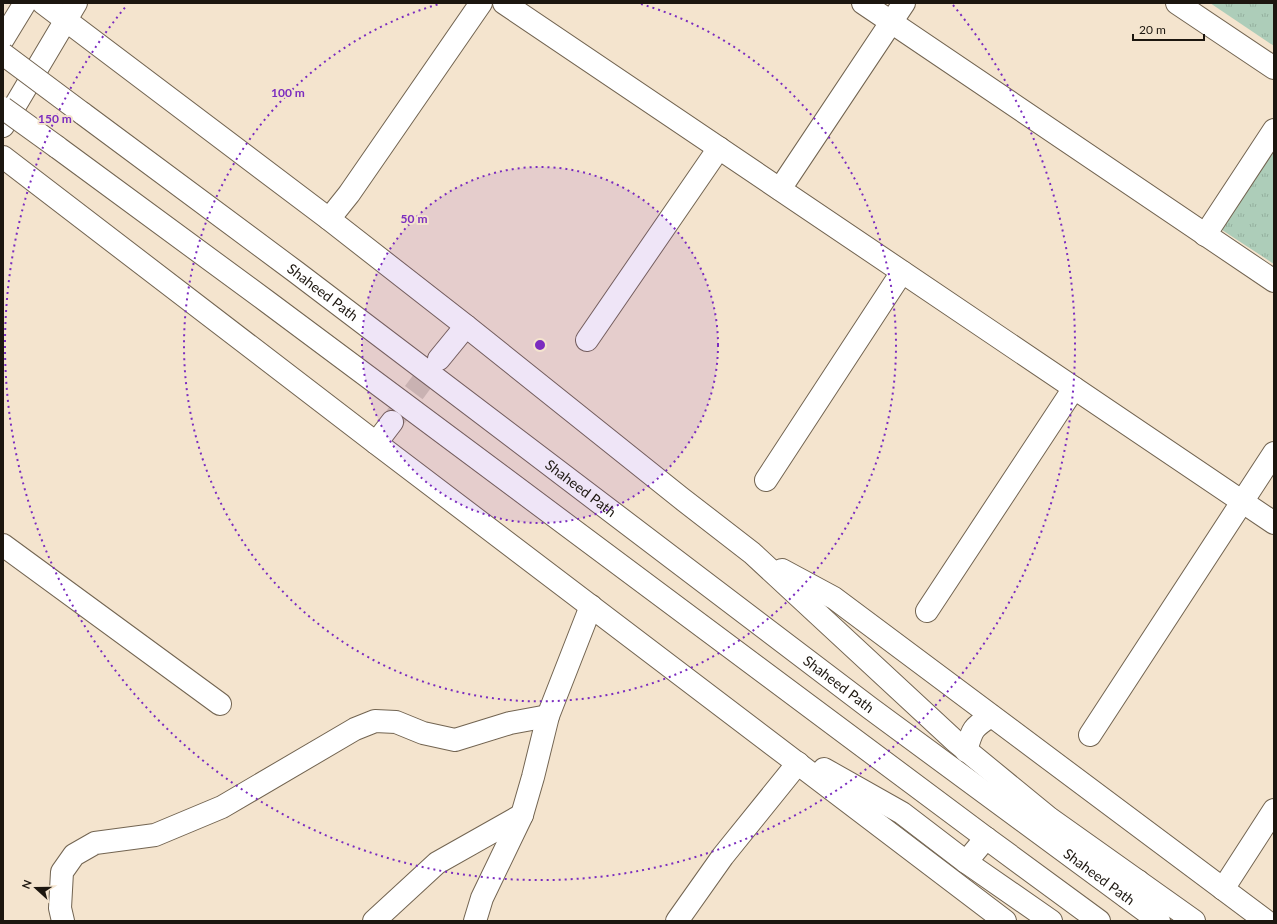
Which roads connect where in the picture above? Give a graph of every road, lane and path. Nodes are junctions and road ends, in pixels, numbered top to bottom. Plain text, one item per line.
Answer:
1 (25, 3) edge
2 (43, 3) edge
3 (481, 3) edge
4 (504, 3) edge
5 (863, 3) edge
6 (904, 3) edge
7 (1177, 3) edge
8 (71, 12) edge
9 (892, 22) junction
10 (3, 39) edge
11 (3, 54) edge
12 (1274, 68) edge
13 (3, 108) edge
14 (3, 126) edge
15 (1274, 130) edge
16 (719, 148) junction
17 (3, 157) edge
18 (780, 189) junction
19 (329, 219) junction
20 (1205, 235) junction
21 (902, 272) junction
22 (1274, 281) edge
23 (466, 326) junction
24 (587, 340) dead end
25 (439, 359) tunnel mouth
26 (1074, 388) junction
27 (392, 422) tunnel mouth
28 (376, 443) junction
29 (1274, 453) edge
30 (766, 480) dead end
31 (1243, 502) junction
32 (1274, 523) edge
33 (3, 545) edge
34 (752, 552) junction
35 (591, 606) junction
36 (927, 611) dead end
37 (220, 704) dead end
38 (548, 716) junction
39 (991, 716) junction
40 (754, 730) junction
41 (1090, 735) dead end
42 (966, 751) junction
43 (798, 763) junction
44 (1274, 810) edge
45 (522, 815) junction
46 (986, 838) junction
47 (966, 862) junction
48 (1223, 888) junction
49 (1132, 889) junction
50 (63, 921) edge
51 (374, 921) edge
52 (475, 921) edge
53 (677, 921) edge
54 (1005, 921) edge
55 (1051, 921) edge
56 (1100, 921) edge
57 (1159, 921) edge
58 (1194, 921) edge
59 (1266, 921) edge

1 - 10 main road
2 - 8 main road
3 - 19 main road
4 - 16 main road
5 - 9 main road
6 - 9 main road
7 - 12 main road
8 - 14 main road
8 - 19 main road
9 - 18 main road
9 - 20 main road
11 - 49 main road, Shaheed Path, bridge
13 - 46 main road, bridge
15 - 20 main road
16 - 18 main road
16 - 24 main road
17 - 28 main road
18 - 21 main road
19 - 23 main road
20 - 22 main road
21 - 26 main road
21 - 30 main road
23 - 25 main road
23 - 34 main road
26 - 31 main road
26 - 36 main road
27 - 28 main road
28 - 35 main road
29 - 31 main road
31 - 32 main road
31 - 41 main road
33 - 37 main road
34 - 39 main road
34 - 42 main road
35 - 38 main road
35 - 40 main road
38 - 45 main road
38 - 50 main road
39 - 42 main road
39 - 48 main road
40 - 43 main road
40 - 47 main road
42 - 49 main road
43 - 53 main road
43 - 54 main road
44 - 48 main road
45 - 51 main road
45 - 52 main road
46 - 47 main road
46 - 56 main road
47 - 55 main road
48 - 59 main road
49 - 57 main road, Shaheed Path
49 - 58 main road

